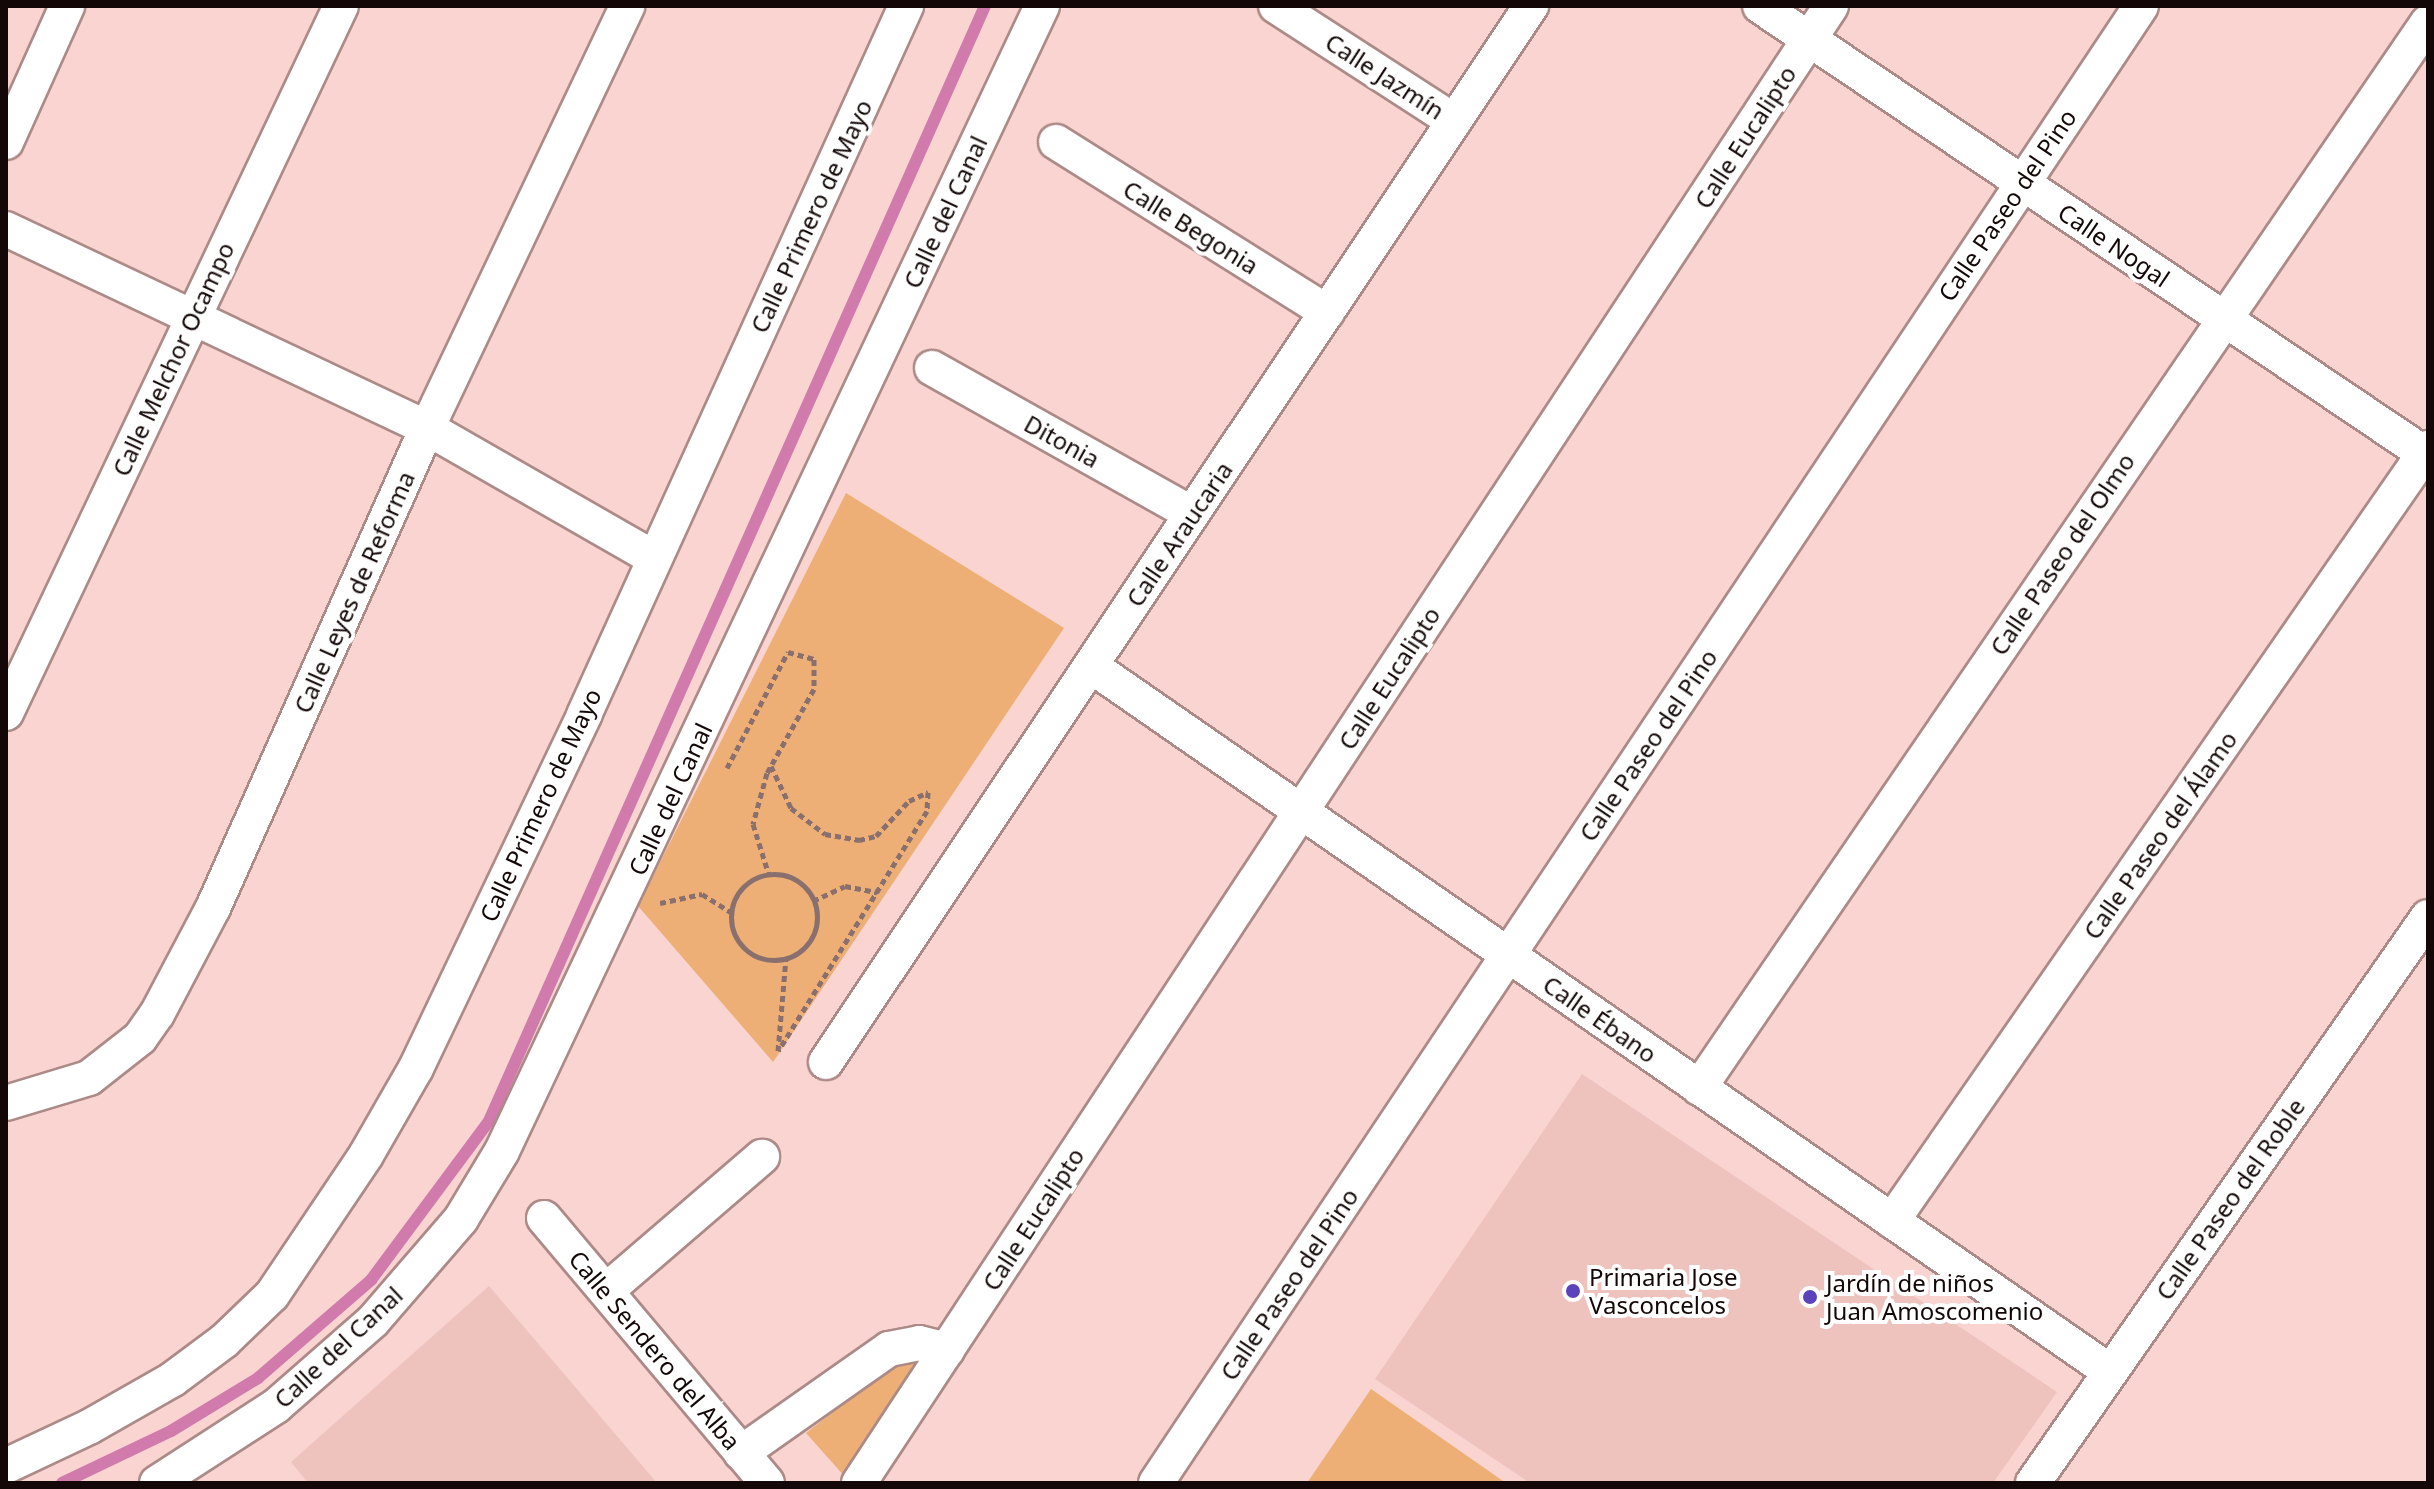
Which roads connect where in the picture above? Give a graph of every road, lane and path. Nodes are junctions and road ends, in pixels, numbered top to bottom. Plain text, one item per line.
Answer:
1 (67, 6) edge
2 (341, 6) edge
3 (627, 6) edge
4 (906, 6) edge
5 (1042, 6) edge
6 (1276, 6) edge
7 (1531, 6) edge
8 (1760, 6) edge
9 (1831, 6) edge
10 (2141, 6) edge
11 (2428, 22) edge
12 (1809, 39) junction
13 (1454, 121) junction
14 (6, 142) edge
15 (1056, 142) dead end
16 (2021, 182) junction
17 (6, 229) edge
18 (1327, 312) junction
19 (192, 318) junction
20 (2223, 318) junction
21 (932, 368) dead end
22 (427, 428) junction
23 (2427, 453) edge
24 (1192, 514) junction
25 (654, 558) junction
26 (1091, 666) junction
27 (6, 713) edge
28 (771, 765) junction
29 (722, 778) dead end
30 (1301, 811) junction
31 (769, 875) junction
32 (663, 890) dead end
33 (877, 893) junction
34 (813, 901) junction
35 (731, 912) junction
36 (2428, 917) edge
37 (1508, 955) junction
38 (786, 958) junction
39 (826, 1062) dead end
40 (1699, 1088) junction
41 (6, 1103) edge
42 (762, 1157) dead end
43 (544, 1218) dead end
44 (1892, 1221) junction
45 (606, 1291) junction
46 (947, 1350) junction
47 (2109, 1371) junction
48 (741, 1453) junction
49 (6, 1466) edge
50 (157, 1483) edge
51 (767, 1483) edge
52 (859, 1483) edge
53 (1156, 1483) edge
54 (2033, 1483) edge

1 - 14 street
2 - 19 street, Calle Melchor Ocampo
3 - 22 street, Calle Leyes de Reforma
4 - 25 street, Calle Primero de Mayo
5 - 50 street, Calle del Canal
6 - 13 street, Calle Jazmín
7 - 13 street, Calle Araucaria
8 - 12 street, Calle Nogal
9 - 12 street, Calle Eucalipto
10 - 16 street, Calle Paseo del Pino
11 - 20 street, Calle Paseo del Olmo
12 - 16 street, Calle Nogal
12 - 30 street, Calle Eucalipto
13 - 18 street, Calle Araucaria
15 - 18 street, Calle Begonia
16 - 20 street, Calle Nogal
16 - 37 street, Calle Paseo del Pino
17 - 19 street
18 - 24 street, Calle Araucaria
19 - 22 street
19 - 27 street, Calle Melchor Ocampo
20 - 23 street, Calle Nogal
20 - 40 street, Calle Paseo del Olmo
21 - 24 street, Ditonia
22 - 25 street
22 - 41 street, Calle Leyes de Reforma
23 - 44 street, Calle Paseo del Álamo
24 - 26 street, Calle Araucaria
25 - 49 street, Calle Primero de Mayo
26 - 30 street, Calle Ébano
26 - 39 street, Calle Araucaria
28 - 29 path
28 - 31 path
28 - 33 path
30 - 37 street, Calle Ébano
30 - 46 street, Calle Eucalipto
31 - 34 path
31 - 35 path
32 - 35 path
33 - 34 path
33 - 38 path
34 - 38 path
35 - 38 path
36 - 47 street, Calle Paseo del Roble
37 - 40 street, Calle Ébano
37 - 53 street, Calle Paseo del Pino
40 - 44 street, Calle Ébano
42 - 45 street
43 - 45 street, Calle Sendero del Alba
44 - 47 street, Calle Ébano
45 - 48 street, Calle Sendero del Alba
46 - 48 street
46 - 52 street, Calle Eucalipto
47 - 54 street, Calle Paseo del Roble
48 - 51 street, Calle Sendero del Alba

